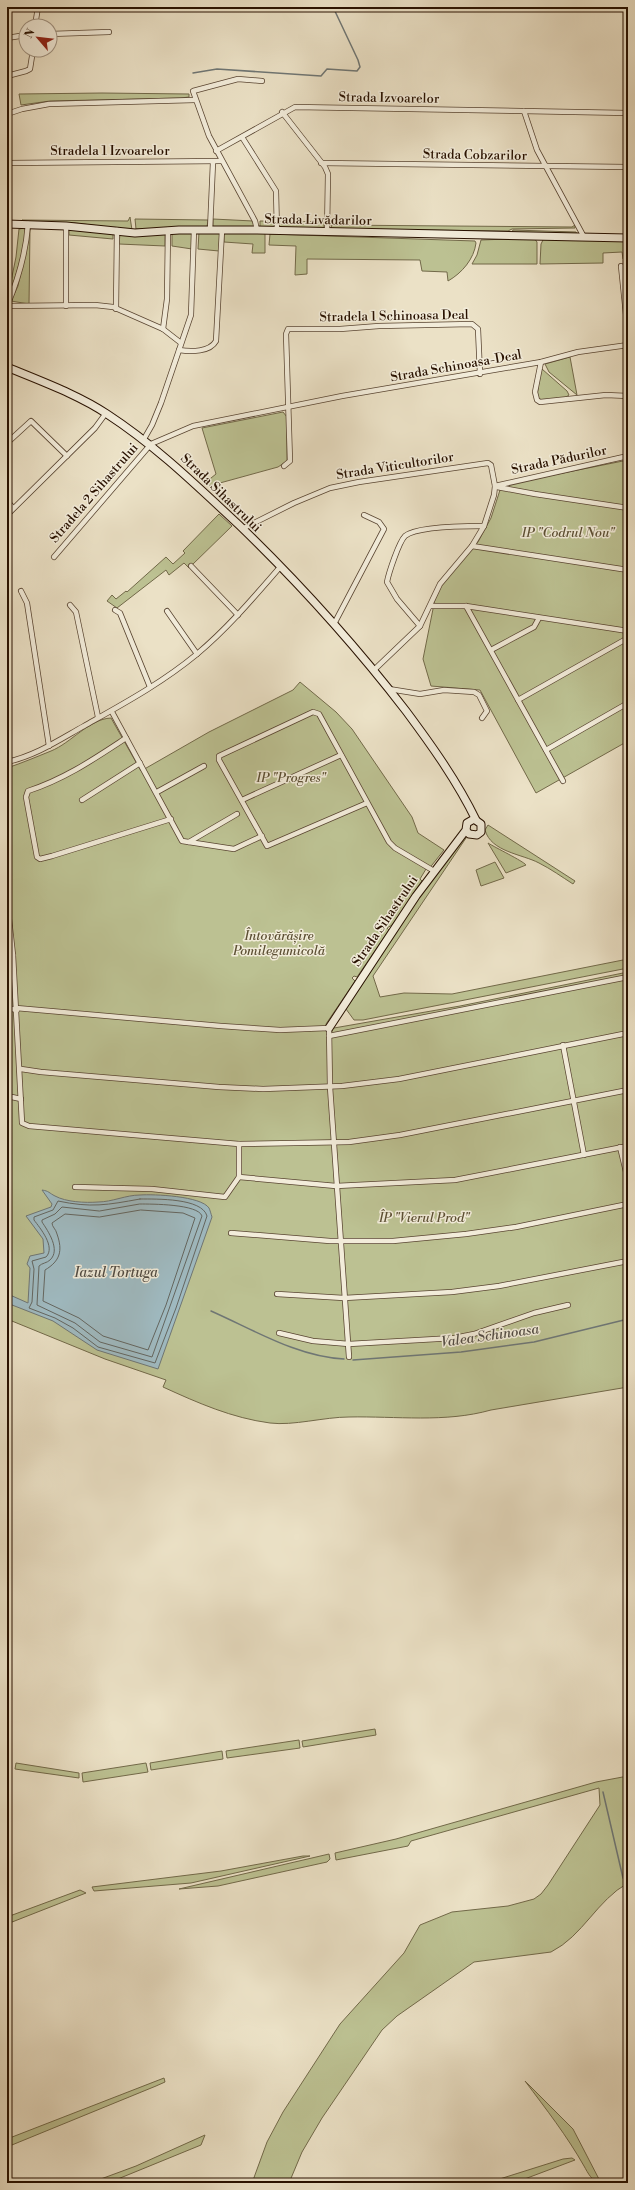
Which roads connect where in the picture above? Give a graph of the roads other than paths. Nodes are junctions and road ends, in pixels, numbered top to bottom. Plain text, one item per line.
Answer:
1 (38, 7) edge
2 (36, 18) edge
3 (109, 32) dead end
4 (58, 34) edge
5 (18, 36) edge
6 (7, 38) edge
7 (32, 58) edge
8 (7, 76) edge
9 (262, 81) dead end
10 (195, 100) junction
11 (524, 111) junction
12 (282, 112) junction
13 (628, 112) edge
14 (7, 114) edge
15 (242, 137) junction
16 (216, 151) junction
17 (221, 161) junction
18 (213, 162) junction
19 (7, 163) edge
20 (322, 163) junction
21 (546, 167) junction
22 (628, 168) edge
23 (7, 224) edge
24 (28, 224) junction
25 (66, 226) junction
26 (117, 230) junction
27 (168, 230) junction
28 (194, 230) junction
29 (210, 230) junction
30 (222, 230) junction
31 (257, 230) junction
32 (277, 231) junction
33 (327, 232) junction
34 (584, 237) junction
35 (628, 238) edge
36 (622, 266) dead end
37 (7, 306) edge
38 (66, 306) junction
39 (116, 309) junction
40 (163, 329) junction
41 (628, 334) edge
42 (182, 343) junction
43 (628, 345) edge
44 (179, 350) junction
45 (541, 362) junction
46 (7, 367) edge
47 (480, 374) junction
48 (628, 396) edge
49 (287, 408) junction
50 (106, 413) junction
51 (144, 439) junction
52 (7, 443) edge
53 (151, 444) junction
54 (67, 456) junction
55 (628, 456) edge
56 (488, 463) joint
57 (284, 466) dead end
58 (495, 486) junction
59 (7, 501) edge
60 (13, 508) junction
61 (628, 508) edge
62 (7, 515) edge
63 (364, 515) dead end
64 (484, 526) junction
65 (242, 529) junction
66 (472, 546) junction
67 (54, 557) dead end
68 (191, 566) dead end
69 (280, 566) junction
70 (628, 570) edge
71 (21, 592) dead end
72 (70, 605) dead end
73 (431, 606) junction
74 (466, 606) junction
75 (115, 610) dead end
76 (167, 611) dead end
77 (238, 615) junction
78 (539, 618) junction
79 (334, 624) junction
80 (420, 626) junction
81 (628, 631) edge
82 (628, 638) edge
83 (491, 650) junction
84 (197, 654) junction
85 (374, 670) junction
86 (150, 687) junction
87 (389, 689) junction
88 (518, 700) junction
89 (628, 703) edge
90 (112, 712) junction
91 (98, 718) junction
92 (482, 718) dead end
93 (126, 738) junction
94 (49, 746) junction
95 (546, 750) junction
96 (341, 755) junction
97 (7, 762) edge
98 (140, 763) junction
99 (204, 766) dead end
100 (563, 781) dead end
101 (157, 792) junction
102 (82, 800) dead end
103 (242, 800) junction
104 (366, 802) junction
105 (237, 814) dead end
106 (171, 818) junction
107 (476, 820) junction
108 (466, 830) junction
109 (262, 836) junction
110 (189, 842) junction
111 (434, 871) junction
112 (7, 901) edge
113 (7, 953) edge
114 (13, 955) junction
115 (628, 977) edge
116 (7, 1008) edge
117 (17, 1009) junction
118 (329, 1028) junction
119 (628, 1033) edge
120 (329, 1036) junction
121 (563, 1045) junction
122 (21, 1068) junction
123 (330, 1087) junction
124 (628, 1090) edge
125 (7, 1096) edge
126 (21, 1099) junction
127 (573, 1100) junction
128 (335, 1142) junction
129 (238, 1144) junction
130 (628, 1146) edge
131 (620, 1147) junction
132 (584, 1155) junction
133 (239, 1178) junction
134 (628, 1180) edge
135 (336, 1186) junction
136 (75, 1187) dead end
137 (628, 1204) edge
138 (231, 1233) dead end
139 (341, 1242) junction
140 (628, 1261) edge
141 (277, 1294) dead end
142 (344, 1298) junction
143 (568, 1305) dead end
144 (279, 1333) dead end
145 (349, 1344) junction
146 (349, 1357) dead end

1 - 2 street
3 - 4 street
5 - 6 street
7 - 8 street
9 - 10 street
10 - 14 street
10 - 16 street
11 - 12 street, Strada Izvoarelor
11 - 13 street, Strada Izvoarelor
11 - 21 street
12 - 15 street, Strada Izvoarelor
12 - 20 street
15 - 16 street, Strada Izvoarelor
15 - 32 street
16 - 17 street
17 - 18 street, Stradela 1 Izvoarelor
17 - 31 street
18 - 19 street, Stradela 1 Izvoarelor
18 - 29 street
20 - 21 street, Strada Cobzarilor
20 - 33 street
21 - 22 street, Strada Cobzarilor
21 - 34 street
23 - 24 street, Strada Livădarilor
24 - 25 street, Strada Livădarilor
24 - 37 street
25 - 26 street, Strada Livădarilor
25 - 38 street
26 - 27 street, Strada Livădarilor
26 - 39 street
27 - 28 street, Strada Livădarilor
27 - 40 street
28 - 29 street, Strada Livădarilor
28 - 42 street
29 - 30 street, Strada Livădarilor
30 - 31 street, Strada Livădarilor
30 - 44 street
31 - 32 street, Strada Livădarilor
32 - 33 street, Strada Livădarilor
33 - 34 street, Strada Livădarilor
34 - 35 street, Strada Livădarilor
36 - 41 street
37 - 38 street
38 - 39 street
39 - 40 street
40 - 42 street
42 - 44 street
43 - 45 street, Strada Schinoasa-Deal
44 - 51 street
45 - 47 street, Strada Schinoasa-Deal
45 - 48 street
46 - 50 street, Strada Sihastrului
47 - 49 street, Strada Schinoasa-Deal
47 - 49 street, Stradela 1 Schinoasa Deal
49 - 53 street, Strada Schinoasa-Deal
49 - 57 street
50 - 51 street, Strada Sihastrului
50 - 54 street
51 - 53 street, Strada Sihastrului
52 - 54 street
53 - 65 street, Strada Sihastrului
53 - 67 street, Stradela 2 Sihastrului
54 - 60 street
55 - 58 street, Strada Pădurilor
56 - 58 street, Strada Pădurilor
56 - 65 street, Strada Viticultorilor
58 - 61 street
58 - 64 street, Strada Pădurilor
59 - 60 street
60 - 62 street
63 - 79 street
64 - 66 street, Strada Pădurilor
64 - 80 street
65 - 69 street, Strada Sihastrului
66 - 70 street
66 - 73 street, Strada Pădurilor
68 - 77 street
69 - 77 street
69 - 79 street, Strada Sihastrului
71 - 94 street
72 - 91 street
73 - 74 street
73 - 80 street, Strada Pădurilor
74 - 78 street
74 - 83 street
75 - 86 street
76 - 84 street
77 - 84 street
78 - 81 street
78 - 83 street
79 - 85 street, Strada Sihastrului
80 - 85 street, Strada Pădurilor
82 - 88 street
83 - 88 street
84 - 86 street
85 - 87 street, Strada Sihastrului
86 - 90 street
87 - 92 street
87 - 107 street, Strada Sihastrului
88 - 95 street
89 - 95 street
90 - 91 street
90 - 93 street
91 - 94 street
93 - 98 street
93 - 106 street
94 - 97 street
95 - 100 street
96 - 103 street
96 - 103 street
96 - 104 street
98 - 101 street
98 - 102 street
99 - 101 street
101 - 106 street
103 - 109 street
104 - 109 street
104 - 111 street
105 - 110 street
106 - 110 street
107 - 108 street, Strada Sihastrului
107 - 108 street, Strada Sihastrului
108 - 111 street, Strada Sihastrului
109 - 110 street
111 - 118 street, Strada Sihastrului
112 - 114 street
113 - 114 street
114 - 117 street
115 - 120 street
116 - 117 street
117 - 118 street
117 - 122 street
118 - 120 street
119 - 121 street
120 - 123 street
121 - 123 street
121 - 127 street
122 - 123 street
122 - 126 street
123 - 128 street
124 - 127 street
125 - 126 street
126 - 129 street
127 - 128 street
127 - 132 street
128 - 129 street
128 - 135 street
129 - 133 street
130 - 131 street
131 - 132 street
131 - 134 street
132 - 135 street
133 - 135 street
133 - 136 street
135 - 139 street
137 - 139 street
138 - 139 street
139 - 142 street
140 - 142 street
141 - 142 street
142 - 145 street
143 - 145 street
144 - 145 street
145 - 146 street

